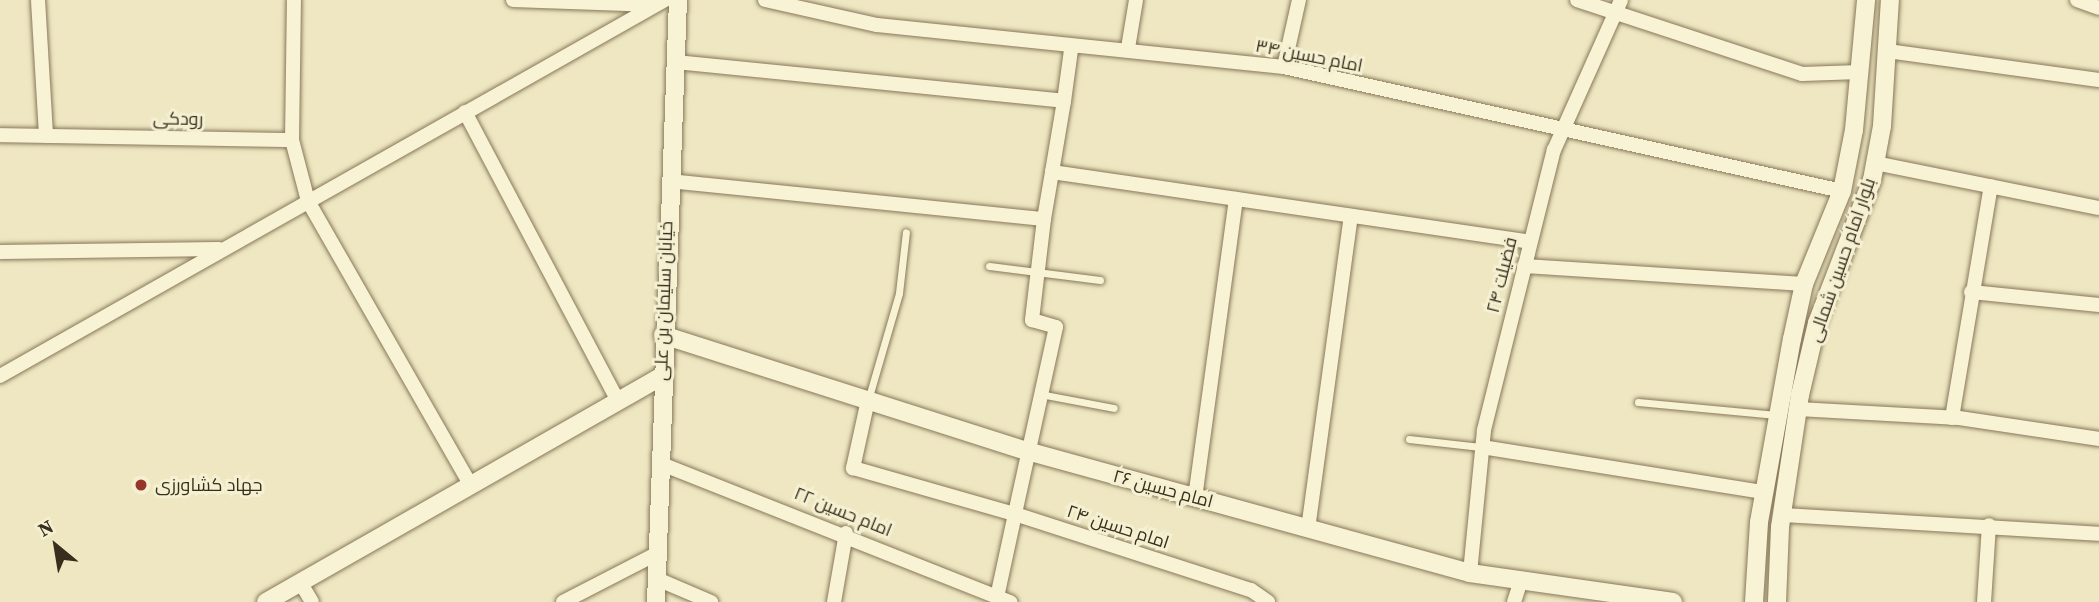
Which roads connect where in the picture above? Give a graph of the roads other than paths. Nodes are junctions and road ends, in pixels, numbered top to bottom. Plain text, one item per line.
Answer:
1 (38, 0) edge
2 (294, 0) edge
3 (513, 0) edge
4 (678, 0) edge
5 (765, 0) edge
6 (1136, 0) edge
7 (1299, 0) edge
8 (1577, 0) edge
9 (1866, 0) edge
10 (1890, 0) edge
11 (2077, 0) edge
12 (661, 3) edge
13 (1619, 5) edge
14 (2099, 8) edge
15 (1128, 48) junction
16 (1070, 50) junction
17 (1887, 51) junction
18 (674, 62) junction
19 (1284, 67) junction
20 (1860, 72) junction
21 (2099, 80) edge
22 (1064, 101) junction
23 (465, 112) junction
24 (1565, 134) junction
25 (0, 135) edge
26 (46, 136) junction
27 (292, 140) junction
28 (1875, 163) junction
29 (1052, 172) junction
30 (669, 181) junction
31 (1991, 186) junction
32 (1842, 191) junction
33 (1236, 199) junction
34 (308, 201) junction
35 (2099, 208) edge
36 (1351, 216) junction
37 (1044, 219) junction
38 (906, 232) dead end
39 (1530, 242) junction
40 (223, 249) junction
41 (0, 252) edge
42 (989, 266) dead end
43 (1524, 266) junction
44 (1038, 268) junction
45 (1100, 281) dead end
46 (1804, 284) junction
47 (1970, 292) junction
48 (2099, 305) edge
49 (663, 335) junction
50 (0, 376) edge
51 (661, 377) junction
52 (1040, 393) junction
53 (868, 400) junction
54 (618, 401) junction
55 (1638, 402) dead end
56 (1114, 408) dead end
57 (1798, 409) junction
58 (1777, 415) junction
59 (1952, 418) junction
60 (1409, 439) dead end
61 (2099, 439) edge
62 (1482, 447) junction
63 (1027, 451) junction
64 (659, 463) junction
65 (470, 484) junction
66 (1763, 492) junction
67 (1195, 498) junction
68 (1014, 514) junction
69 (1782, 515) junction
70 (1989, 525) junction
71 (1308, 529) junction
72 (846, 533) junction
73 (2099, 534) edge
74 (657, 553) junction
75 (1470, 573) junction
76 (657, 579) junction
77 (1521, 581) junction
78 (300, 582) junction
79 (1003, 599) edge
80 (267, 602) edge
81 (312, 602) edge
82 (563, 602) edge
83 (656, 602) edge
84 (711, 602) edge
85 (834, 602) edge
86 (1268, 602) edge
87 (1514, 602) edge
88 (1673, 602) edge
89 (1754, 602) edge
90 (1777, 602) edge
91 (1984, 602) edge

1 - 26 street
2 - 27 street
3 - 12 street
4 - 18 street, خیابان سلیمان بن علی
5 - 16 street, امام حسین ۳۴
6 - 15 street
7 - 19 street
8 - 13 street
9 - 20 street, بلوار امام حسین شمالی
10 - 17 street, بلوار امام حسین شمالی
11 - 14 street
12 - 23 street
13 - 20 street
13 - 24 street, فضیلت ۲۴
15 - 16 street, امام حسین ۳۴
15 - 19 street, امام حسین ۳۴
16 - 22 street
17 - 21 street
17 - 28 street, بلوار امام حسین شمالی
18 - 22 street
18 - 30 street, خیابان سلیمان بن علی
19 - 24 street, امام حسین ۳۴
20 - 32 street, بلوار امام حسین شمالی
22 - 29 street
23 - 34 street
23 - 54 street
24 - 32 street, امام حسین ۳۴
24 - 39 street, فضیلت ۲۴
25 - 26 street, رودکی
26 - 27 street, رودکی
27 - 34 street
28 - 31 street
28 - 57 street, بلوار امام حسین شمالی
29 - 33 street
29 - 37 street
30 - 37 street
30 - 49 street, خیابان سلیمان بن علی
31 - 35 street
31 - 47 street
32 - 46 street, بلوار امام حسین شمالی
33 - 36 street
33 - 67 street
34 - 40 street
34 - 65 street
36 - 39 street
36 - 71 street
37 - 44 street
38 - 53 lane
39 - 43 street, فضیلت ۲۴
40 - 41 street
40 - 50 street
42 - 44 lane
43 - 46 street
43 - 62 street, فضیلت ۲۴
44 - 45 lane
44 - 52 street
46 - 58 street, بلوار امام حسین شمالی
47 - 48 street
47 - 59 street
49 - 51 street, خیابان سلیمان بن علی
49 - 53 street, امام حسین ۲۶
51 - 54 street
51 - 64 street, خیابان سلیمان بن علی
52 - 56 lane
52 - 63 street
53 - 63 street, امام حسین ۲۶
53 - 68 street, امام حسین ۲۴
54 - 65 street
55 - 58 lane
57 - 59 street
57 - 69 street, بلوار امام حسین شمالی
58 - 66 street, بلوار امام حسین شمالی
59 - 61 street
60 - 62 lane
62 - 66 street
62 - 75 street, فضیلت ۲۴
63 - 67 street, امام حسین ۲۶
63 - 68 street
64 - 72 street, امام حسین ۲۲
64 - 74 street, خیابان سلیمان بن علی
65 - 78 street
66 - 89 street, بلوار امام حسین شمالی
67 - 71 street, امام حسین ۲۶
68 - 79 street
68 - 86 street, امام حسین ۲۴
69 - 70 street
69 - 90 street, بلوار امام حسین شمالی
70 - 73 street
70 - 91 street
71 - 75 street, امام حسین ۲۶
72 - 79 street, امام حسین ۲۲
72 - 85 street
74 - 76 street, خیابان سلیمان بن علی
74 - 82 street
75 - 77 street, امام حسین ۲۶
76 - 83 street, خیابان سلیمان بن علی
76 - 84 street
77 - 87 street
77 - 88 street, امام حسین ۲۶
78 - 80 street
78 - 81 street

